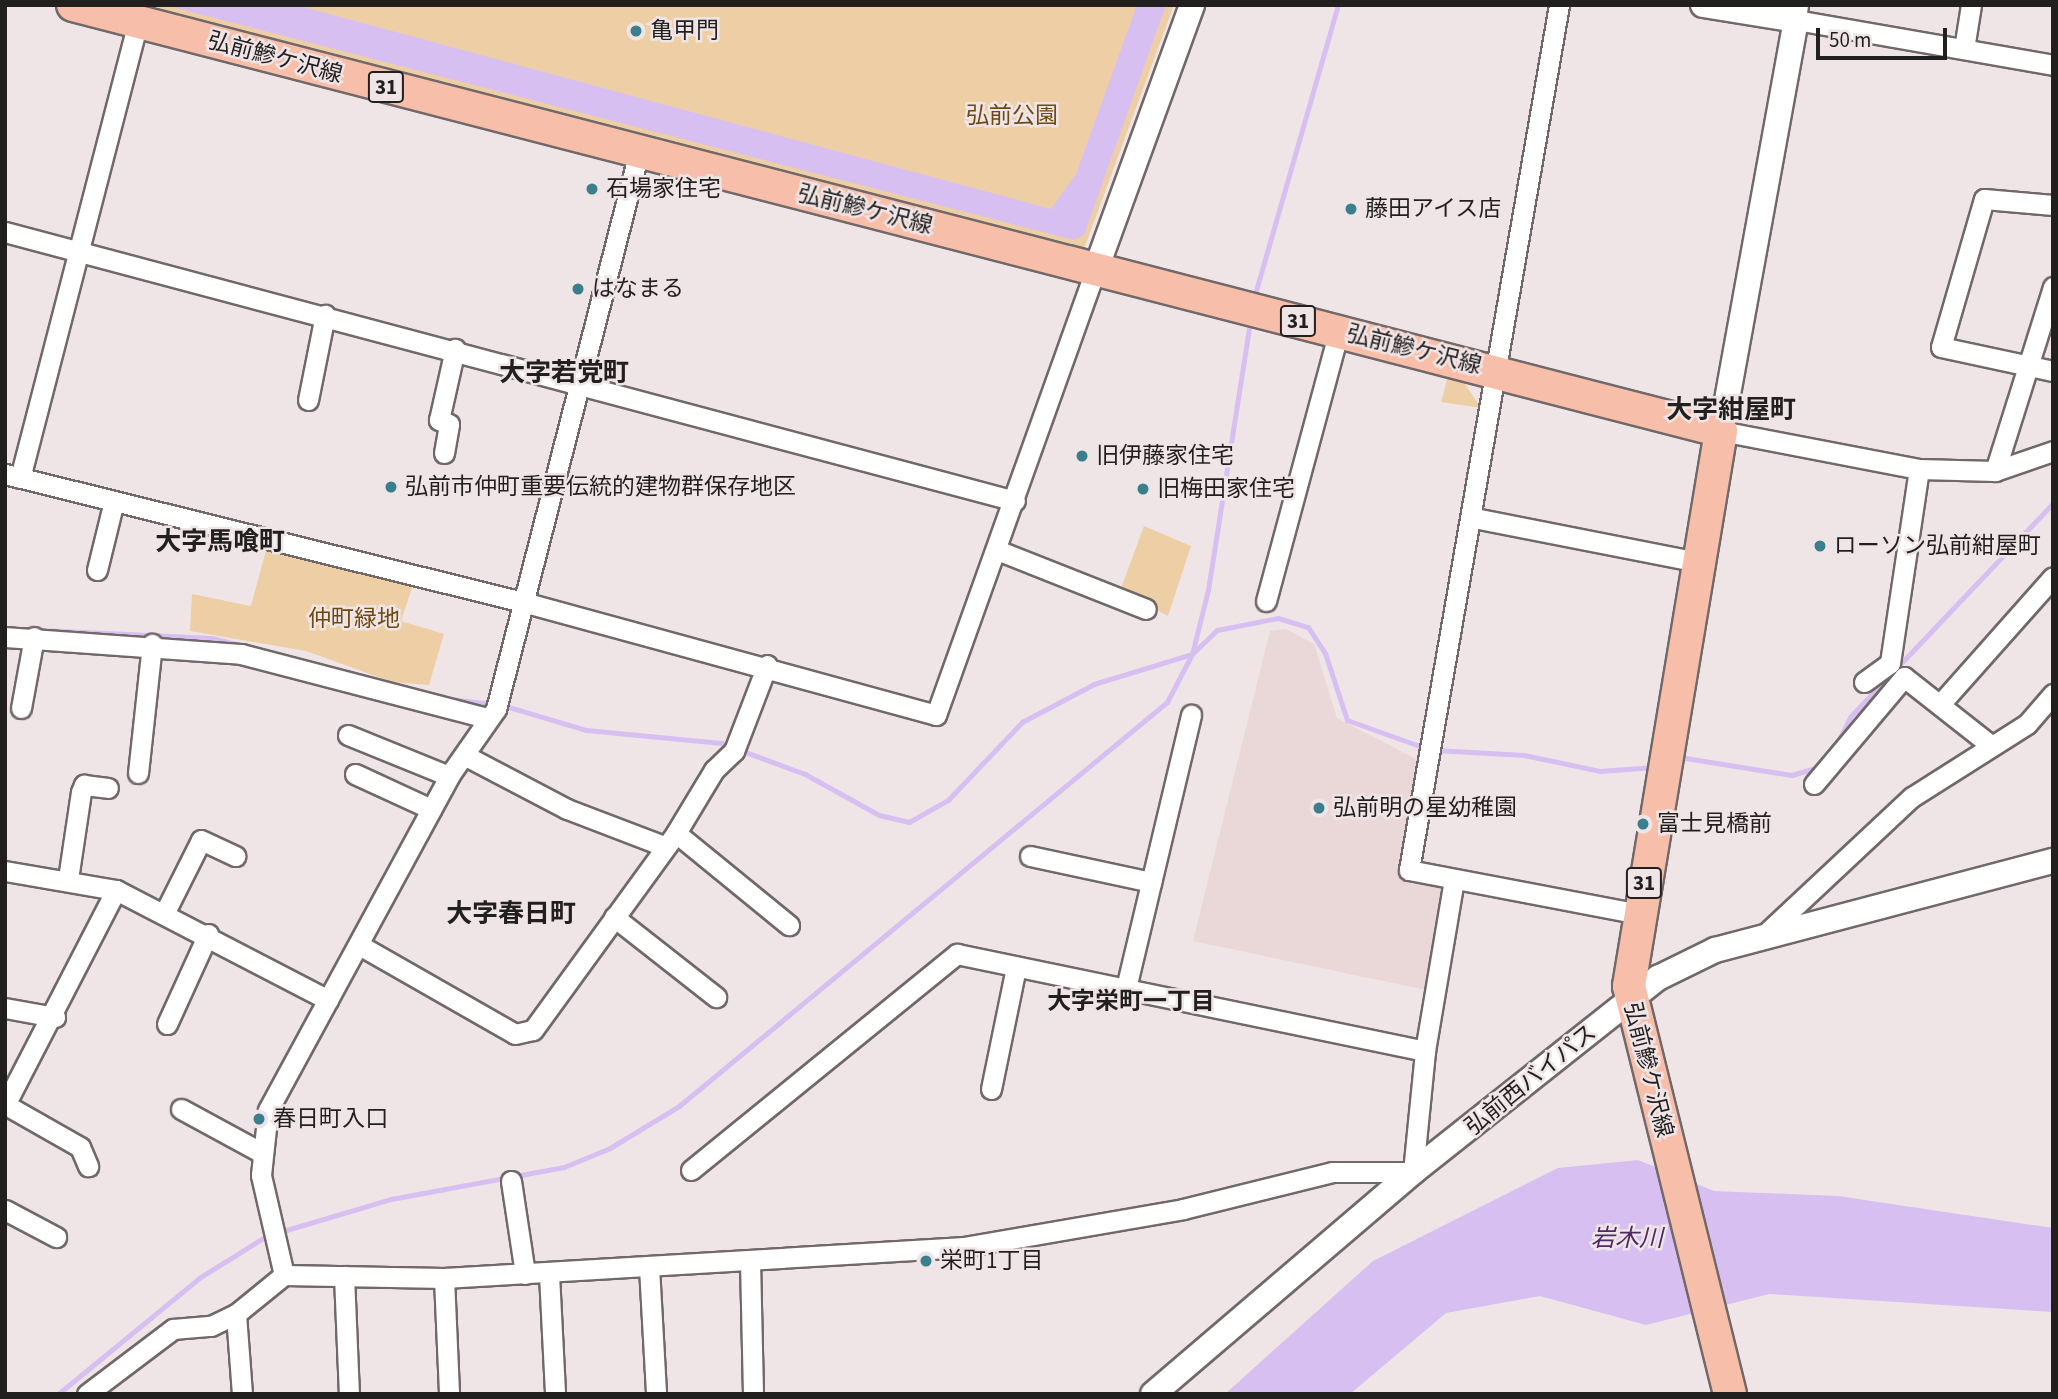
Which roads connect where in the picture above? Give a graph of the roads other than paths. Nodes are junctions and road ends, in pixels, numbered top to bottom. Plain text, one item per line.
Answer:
1 (73, 5) edge
2 (1192, 5) edge
3 (1559, 5) edge
4 (1703, 5) edge
5 (1971, 5) edge
6 (131, 13) edge
7 (1797, 13) edge
8 (1964, 49) junction
9 (2053, 65) edge
10 (639, 152) junction
11 (2053, 205) edge
12 (5, 232) edge
13 (79, 251) junction
14 (1096, 269) junction
15 (2053, 287) edge
16 (325, 315) junction
17 (1339, 331) junction
18 (455, 349) junction
19 (2027, 369) junction
20 (2053, 371) edge
21 (1499, 372) junction
22 (579, 381) junction
23 (309, 400) dead end
24 (1721, 431) junction
25 (2053, 451) edge
26 (444, 453) dead end
27 (1919, 469) junction
28 (1995, 471) junction
29 (13, 476) edge
30 (114, 501) junction
31 (1015, 501) junction
32 (1474, 518) junction
33 (997, 550) junction
34 (1698, 562) junction
35 (97, 570) dead end
36 (2053, 577) edge
37 (1266, 601) dead end
38 (523, 602) junction
39 (1146, 609) dead end
40 (5, 637) edge
41 (34, 637) junction
42 (152, 644) junction
43 (767, 665) junction
44 (1864, 682) dead end
45 (2053, 694) edge
46 (1942, 702) junction
47 (20, 708) dead end
48 (495, 708) junction
49 (1191, 715) dead end
50 (348, 734) dead end
51 (1989, 744) junction
52 (464, 755) junction
53 (138, 773) dead end
54 (355, 774) dead end
55 (449, 776) junction
56 (1814, 784) dead end
57 (108, 788) dead end
58 (431, 809) junction
59 (670, 839) junction
60 (236, 856) dead end
61 (1030, 856) dead end
62 (2053, 861) edge
63 (5, 870) edge
64 (68, 879) junction
65 (1454, 880) junction
66 (1151, 882) junction
67 (116, 890) junction
68 (165, 912) junction
69 (1639, 914) junction
70 (614, 917) junction
71 (789, 925) dead end
72 (208, 934) junction
73 (1756, 943) junction
74 (361, 946) junction
75 (1016, 967) junction
76 (1126, 988) junction
77 (716, 996) dead end
78 (328, 1000) junction
79 (1630, 1001) junction
80 (5, 1008) edge
81 (55, 1017) junction
82 (167, 1024) dead end
83 (1424, 1051) junction
84 (991, 1089) dead end
85 (5, 1105) edge
86 (181, 1109) dead end
87 (262, 1153) junction
88 (88, 1166) dead end
89 (691, 1170) dead end
90 (1413, 1172) junction
91 (511, 1181) dead end
92 (5, 1210) edge
93 (56, 1237) dead end
94 (750, 1261) junction
95 (649, 1267) junction
96 (525, 1274) junction
97 (549, 1274) junction
98 (284, 1275) junction
99 (344, 1276) junction
100 (444, 1278) junction
101 (236, 1314) junction
102 (87, 1394) edge
103 (242, 1394) edge
104 (349, 1394) edge
105 (449, 1394) edge
106 (555, 1394) edge
107 (656, 1394) edge
108 (753, 1394) edge
109 (1153, 1394) edge
110 (1730, 1394) edge

1 - 6 main road, 弘前鰺ケ沢線 / 31
2 - 14 street
3 - 21 street
4 - 7 street
5 - 8 street
6 - 10 main road, 弘前鰺ケ沢線 / 31
6 - 13 street
7 - 8 street
7 - 24 street
8 - 9 street
10 - 14 main road, 弘前鰺ケ沢線 / 31
10 - 22 street
11 - 19 street
12 - 13 street
13 - 16 street
13 - 29 street
14 - 17 main road, 弘前鰺ケ沢線 / 31
14 - 31 street
15 - 19 street
16 - 18 street
16 - 23 street
17 - 21 main road, 弘前鰺ケ沢線 / 31
17 - 37 street
18 - 22 street
18 - 26 street
19 - 20 street
19 - 28 street
21 - 24 main road, 弘前鰺ケ沢線 / 31
21 - 32 street
22 - 31 street
22 - 38 street
24 - 27 street
24 - 34 main road, 弘前鰺ケ沢線 / 31
25 - 28 street
27 - 28 street
27 - 44 street
29 - 30 street
30 - 35 street
30 - 38 street
31 - 33 street
32 - 34 street
32 - 65 street
33 - 39 street
33 - 43 street
34 - 69 main road, 弘前鰺ケ沢線 / 31
36 - 46 street
38 - 43 street
38 - 48 street
40 - 41 street
41 - 42 street
41 - 47 street
42 - 48 street
42 - 53 street
43 - 59 street
45 - 51 street
46 - 51 street
46 - 56 street
48 - 52 street
49 - 66 street
50 - 55 street
51 - 73 street
52 - 55 street
52 - 59 street
54 - 58 street
55 - 58 street
57 - 64 street
58 - 74 street
59 - 70 street
59 - 71 street
60 - 68 street
61 - 66 street
62 - 73 street, 弘前西バイパス
63 - 64 street
64 - 67 street
65 - 69 street
65 - 83 street
66 - 76 street
67 - 68 street
67 - 81 street
68 - 72 street
69 - 79 main road, 弘前鰺ケ沢線 / 31
70 - 74 street
70 - 77 street
72 - 78 street
72 - 82 street
73 - 79 street, 弘前西バイパス
74 - 78 street
75 - 76 street
75 - 84 street
75 - 89 street
76 - 83 street
78 - 87 street
79 - 90 street, 弘前西バイパス
79 - 110 main road, 弘前鰺ケ沢線 / 31
80 - 81 street
81 - 85 street
83 - 90 street
85 - 88 street
86 - 87 street
87 - 98 street
90 - 94 street
90 - 109 street, 弘前西バイパス
91 - 96 street
92 - 93 street
94 - 95 street
94 - 108 street
95 - 97 street
95 - 107 street
96 - 97 street
96 - 100 street
97 - 106 street
98 - 99 street
98 - 101 street
99 - 100 street
99 - 104 street
100 - 105 street
101 - 102 street
101 - 103 street

